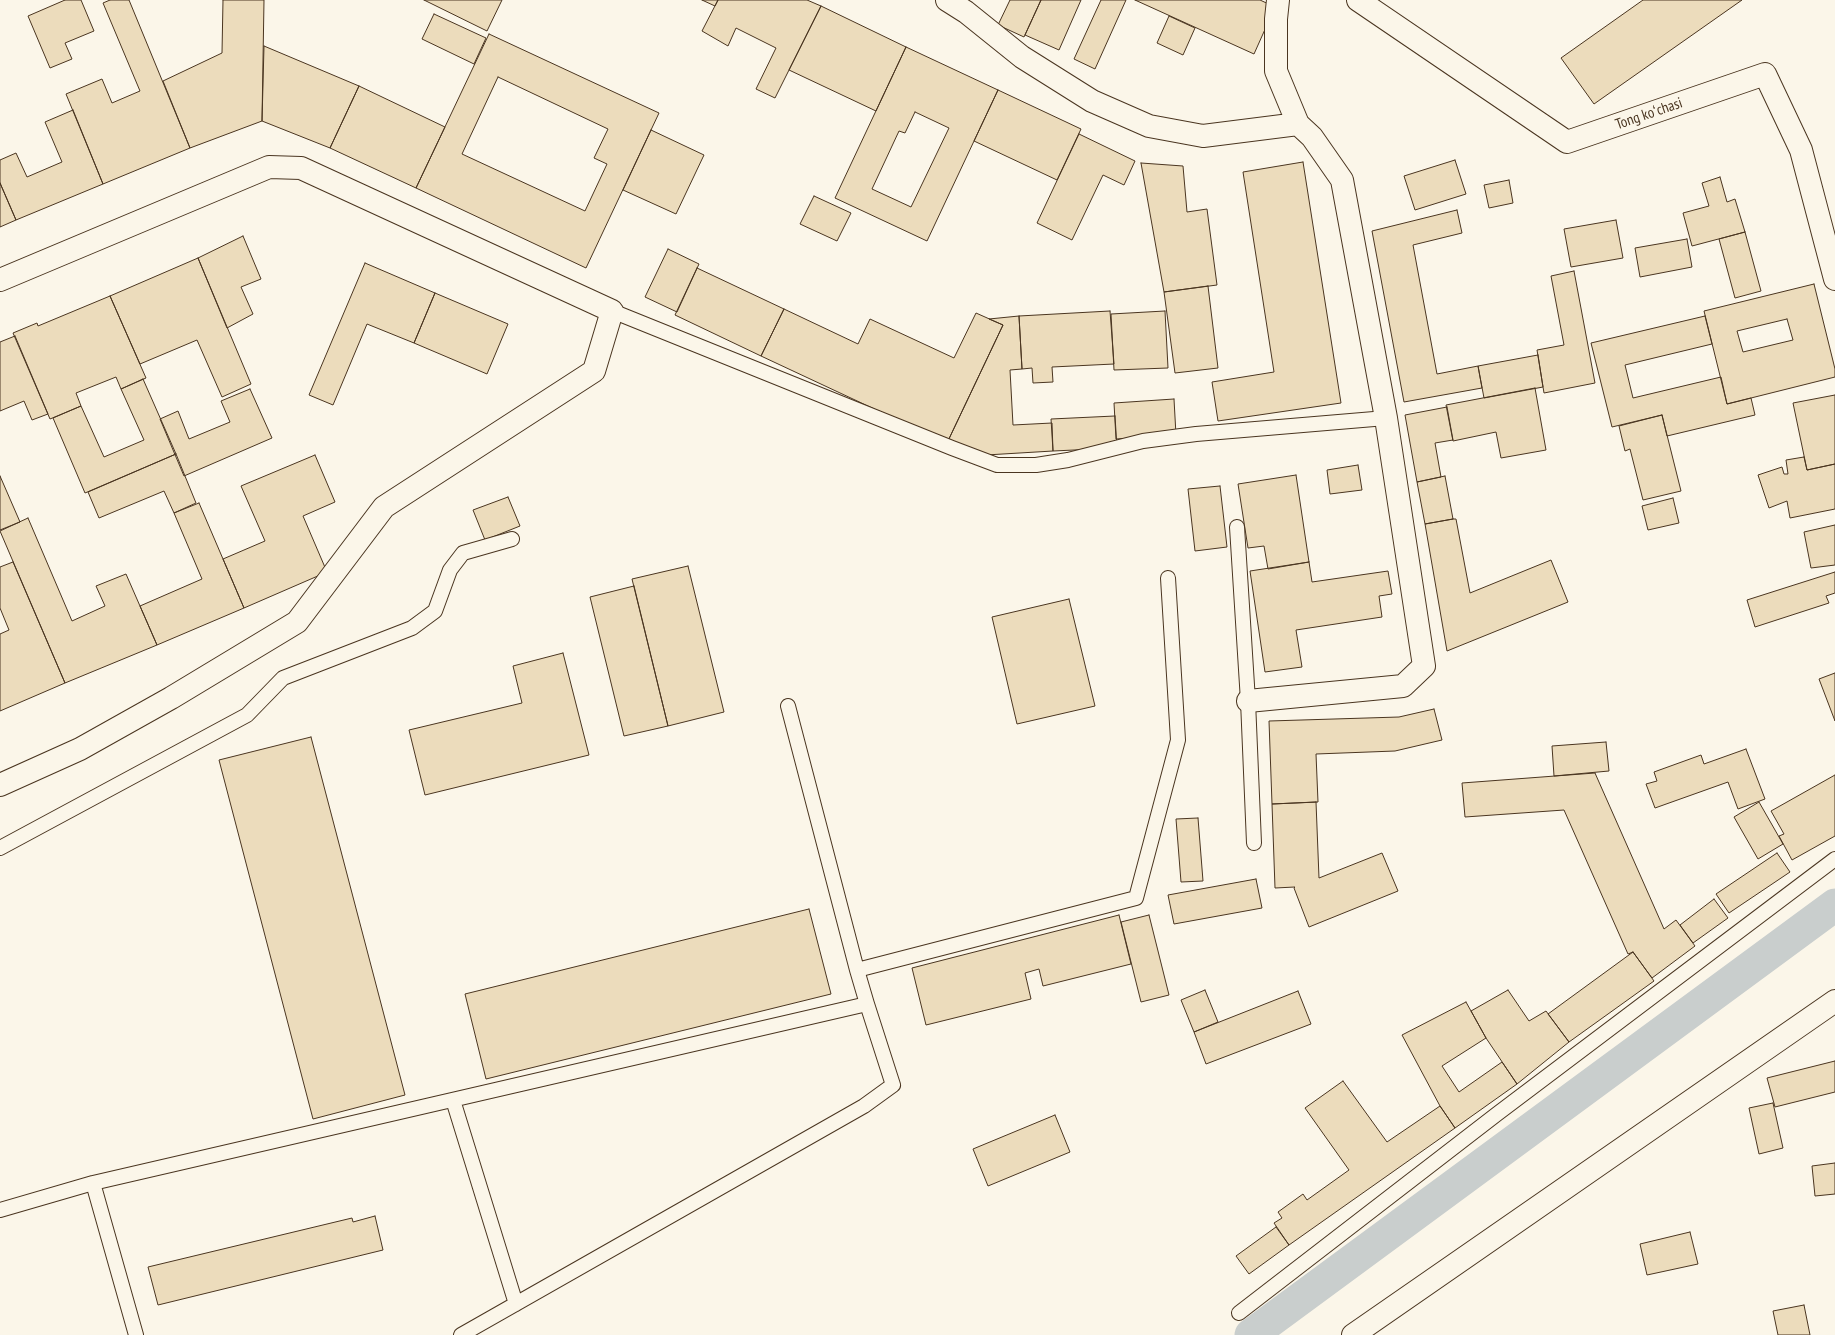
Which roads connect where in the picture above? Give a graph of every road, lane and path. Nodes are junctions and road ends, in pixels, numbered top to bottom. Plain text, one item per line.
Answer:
1 (948, 0) edge
2 (1278, 0) edge
3 (1358, 0) edge
4 (1298, 124) junction
5 (1835, 279) edge
6 (0, 280) edge
7 (612, 311) junction
8 (1386, 418) junction
9 (1237, 527) dead end
10 (512, 539) dead end
11 (1168, 578) dead end
12 (1248, 701) junction
13 (788, 706) dead end
14 (0, 785) edge
15 (1254, 843) dead end
16 (0, 848) edge
17 (1835, 858) edge
18 (857, 970) junction
19 (1835, 1001) edge
20 (866, 1004) junction
21 (453, 1100) junction
22 (93, 1183) junction
23 (0, 1210) edge
24 (516, 1304) junction
25 (1239, 1314) dead end
26 (136, 1335) edge
27 (461, 1335) edge
28 (1353, 1335) edge

1 - 4 street
2 - 4 street
3 - 5 street, Tong koʻchasi
4 - 8 street
6 - 7 street
7 - 8 lane
7 - 14 street
8 - 12 street
9 - 12 lane
10 - 16 lane
11 - 18 lane
12 - 15 lane
13 - 18 lane
17 - 25 lane
18 - 20 lane
19 - 28 street
20 - 21 lane
20 - 24 lane
21 - 22 lane
21 - 24 lane
22 - 23 lane
22 - 26 lane
24 - 27 lane

